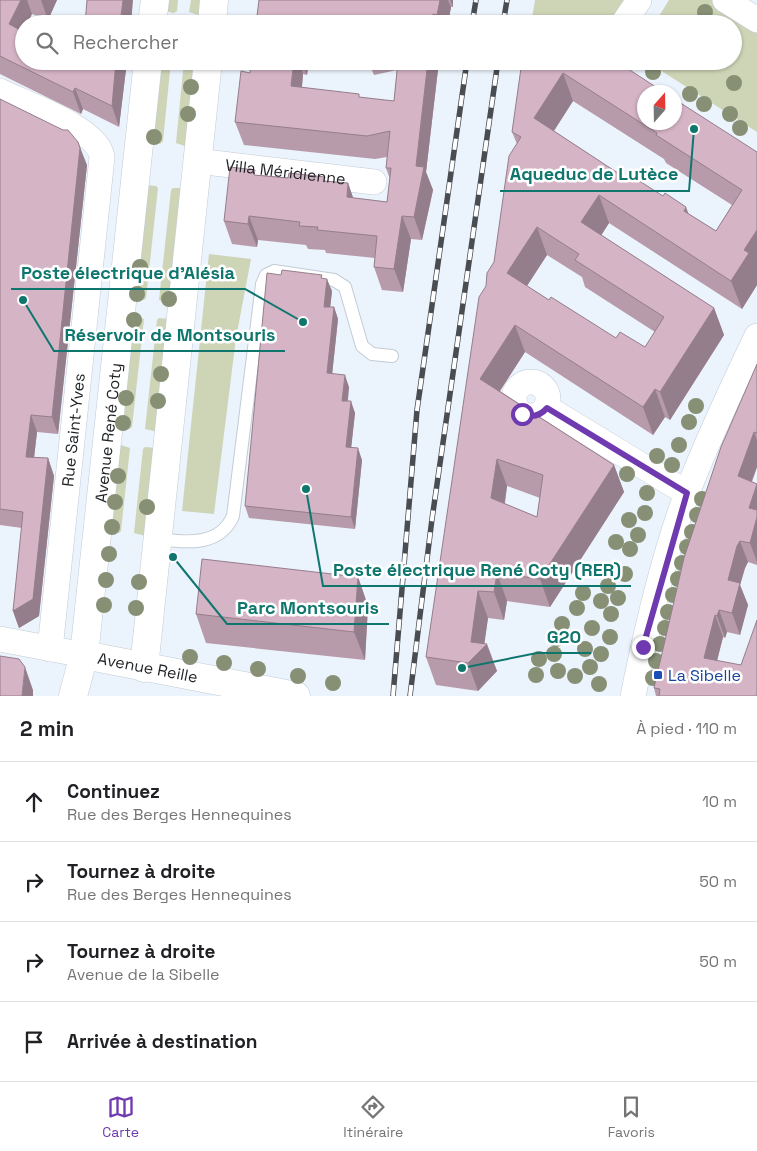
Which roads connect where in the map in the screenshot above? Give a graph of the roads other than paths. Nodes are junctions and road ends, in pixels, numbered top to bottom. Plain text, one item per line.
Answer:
1 (155, 0) edge
2 (214, 0) edge
3 (639, 0) edge
4 (725, 0) edge
5 (153, 15) edge
6 (213, 15) edge
7 (629, 15) edge
8 (757, 20) edge
9 (147, 70) edge
10 (207, 70) edge
11 (0, 91) edge
12 (197, 161) junction
13 (374, 182) dead end
14 (757, 336) edge
15 (392, 356) dead end
16 (547, 408) dead end
17 (687, 493) junction
18 (169, 540) junction
19 (0, 639) edge
20 (50, 649) junction
21 (84, 656) junction
22 (144, 668) junction
23 (73, 696) edge
24 (296, 696) edge
25 (633, 696) edge

1 - 5 street
2 - 6 street
3 - 7 street
4 - 8 street
9 - 21 street, Avenue René Coty
10 - 12 street
11 - 20 street, Rue Saint-Yves
12 - 13 street, Villa Méridienne
12 - 18 street
14 - 17 street
15 - 18 lane
16 - 17 street
17 - 25 street
18 - 22 street
19 - 20 street, Avenue Reille
20 - 21 street, Avenue Reille
21 - 22 street, Avenue Reille
21 - 23 street, Avenue René Coty
22 - 24 street, Avenue Reille

